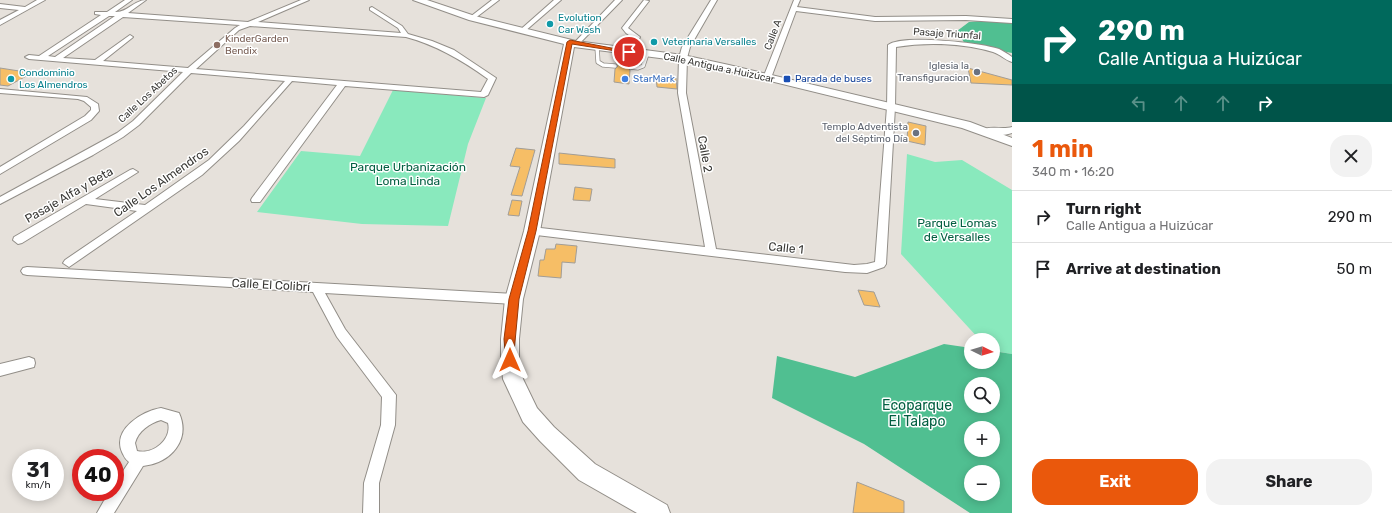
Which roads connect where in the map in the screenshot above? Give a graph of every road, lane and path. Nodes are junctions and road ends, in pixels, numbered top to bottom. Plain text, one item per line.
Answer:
1 (42, 0) edge
2 (116, 0) edge
3 (129, 0) edge
4 (143, 0) edge
5 (306, 0) edge
6 (418, 0) edge
7 (496, 0) edge
8 (558, 0) edge
9 (619, 0) edge
10 (714, 0) edge
11 (797, 0) edge
12 (646, 1) dead end
13 (0, 6) edge
14 (26, 9) junction
15 (372, 9) dead end
16 (794, 9) junction
17 (97, 12) junction
18 (108, 14) junction
19 (123, 14) junction
20 (472, 18) junction
21 (1012, 21) edge
22 (0, 23) edge
23 (248, 24) junction
24 (522, 31) junction
25 (406, 35) junction
26 (130, 37) dead end
27 (573, 43) junction
28 (596, 47) junction
29 (629, 52) junction
30 (646, 54) junction
31 (42, 57) junction
32 (58, 58) junction
33 (683, 58) junction
34 (1012, 60) edge
35 (97, 62) junction
36 (615, 66) dead end
37 (630, 67) dead end
38 (191, 69) junction
39 (291, 78) junction
40 (767, 78) junction
41 (343, 83) junction
42 (0, 90) edge
43 (891, 107) junction
44 (950, 122) junction
45 (1010, 138) edge
46 (0, 171) edge
47 (133, 172) dead end
48 (256, 200) dead end
49 (0, 201) edge
50 (85, 201) junction
51 (146, 209) junction
52 (532, 231) junction
53 (18, 240) dead end
54 (711, 253) junction
55 (69, 263) dead end
56 (27, 271) dead end
57 (317, 288) junction
58 (514, 299) junction
59 (28, 363) dead end
60 (0, 370) edge
61 (139, 459) dead end
62 (105, 513) edge
63 (371, 513) edge
64 (659, 513) edge

1 - 14 street
2 - 17 street
3 - 18 street
4 - 19 street
5 - 23 street, Calle Los Abetos
6 - 20 main road, Calle Antigua a Huizúcar
7 - 20 street
8 - 24 street
9 - 27 street
10 - 33 street
11 - 16 street, Calle A
12 - 29 street
13 - 14 street
14 - 22 street
15 - 25 street
16 - 21 street
16 - 40 street, Calle A
17 - 18 street
17 - 31 street
18 - 19 street
18 - 31 street
19 - 23 street
19 - 32 street
20 - 24 main road, Calle Antigua a Huizúcar
23 - 25 street
23 - 38 street, Calle Los Abetos
24 - 27 main road, Calle Antigua a Huizúcar
25 - 41 street
26 - 35 street
27 - 28 main road, Calle Antigua a Huizúcar
27 - 52 main road
28 - 29 main road, Calle Antigua a Huizúcar
28 - 36 lane
29 - 30 main road, Calle Antigua a Huizúcar
30 - 33 main road, Calle Antigua a Huizúcar
30 - 37 lane
31 - 32 street
32 - 35 street
33 - 40 main road, Calle Antigua a Huizúcar
33 - 54 street, Calle 2
34 - 43 street, Pasaje Triunfal
35 - 38 street
38 - 39 street
38 - 49 street, Calle Los Abetos
39 - 41 street
39 - 51 street, Calle Los Almendros
40 - 43 main road, Calle Antigua a Huizúcar
41 - 48 street
42 - 46 street
43 - 44 main road, Calle Antigua a Huizúcar
43 - 54 street, Calle 1
44 - 45 main road, Calle Antigua a Huizúcar
44 - 45 main road, Calle Antigua a Huizúcar
47 - 50 street, Pasaje Alfa y Beta
50 - 51 street
50 - 53 street, Pasaje Alfa y Beta
51 - 55 street, Calle Los Almendros
52 - 54 street, Calle 1
52 - 58 main road
56 - 57 street, Calle El Colibrí
57 - 58 street, Calle El Colibrí
57 - 63 street
58 - 64 main road
59 - 60 street
61 - 62 street

